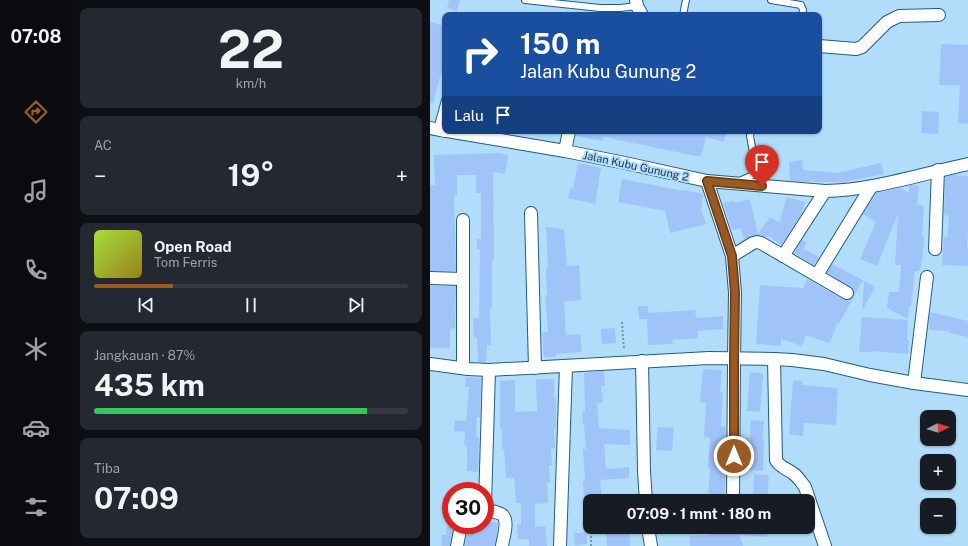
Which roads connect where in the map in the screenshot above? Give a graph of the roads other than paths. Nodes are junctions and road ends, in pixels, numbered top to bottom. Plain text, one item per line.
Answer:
1 (525, 0) edge
2 (686, 0) edge
3 (771, 0) edge
4 (638, 7) edge
5 (684, 12) edge
6 (803, 12) edge
7 (938, 15) dead end
8 (822, 46) edge
9 (442, 118) edge
10 (440, 130) edge
11 (464, 134) edge
12 (568, 134) edge
13 (750, 134) edge
14 (565, 151) junction
15 (968, 164) edge
16 (938, 170) junction
17 (707, 181) junction
18 (732, 184) junction
19 (871, 187) junction
20 (825, 191) junction
21 (530, 213) dead end
22 (463, 220) dead end
23 (935, 249) dead end
24 (732, 256) junction
25 (783, 256) junction
26 (817, 276) junction
27 (927, 277) dead end
28 (430, 278) edge
29 (463, 279) junction
30 (847, 293) dead end
31 (734, 359) junction
32 (774, 359) junction
33 (642, 362) junction
34 (430, 364) edge
35 (566, 366) junction
36 (463, 368) junction
37 (535, 368) junction
38 (489, 370) junction
39 (914, 383) junction
40 (968, 390) edge
41 (486, 482) edge
42 (646, 494) edge
43 (733, 494) edge
44 (494, 512) edge
45 (460, 534) edge
46 (649, 534) edge
47 (458, 546) edge
48 (502, 546) edge
49 (560, 546) edge
50 (651, 546) edge
51 (825, 546) edge

1 - 4 lane
2 - 5 lane
3 - 6 lane
7 - 8 street
9 - 10 lane
11 - 14 street, Jalan Kubu Gunung 2
12 - 14 street
13 - 18 lane
14 - 17 street, Jalan Kubu Gunung 2
15 - 16 street, Jalan Kubu Gunung 2
16 - 19 street, Jalan Kubu Gunung 2
16 - 23 street
17 - 18 street, Jalan Kubu Gunung 2
17 - 24 street
18 - 20 street, Jalan Kubu Gunung 2
19 - 20 street, Jalan Kubu Gunung 2
19 - 26 street
20 - 25 street
21 - 37 street
22 - 29 street
24 - 25 street
24 - 31 street
25 - 26 street
26 - 30 street
27 - 39 street
28 - 29 street
29 - 36 street
31 - 32 street
31 - 33 street
31 - 43 street
32 - 39 street
32 - 51 street
33 - 35 street
33 - 42 street
34 - 36 street
35 - 37 street
35 - 49 street
36 - 38 street
37 - 38 street
38 - 41 street
39 - 40 street
44 - 48 street
45 - 47 street
46 - 50 street

